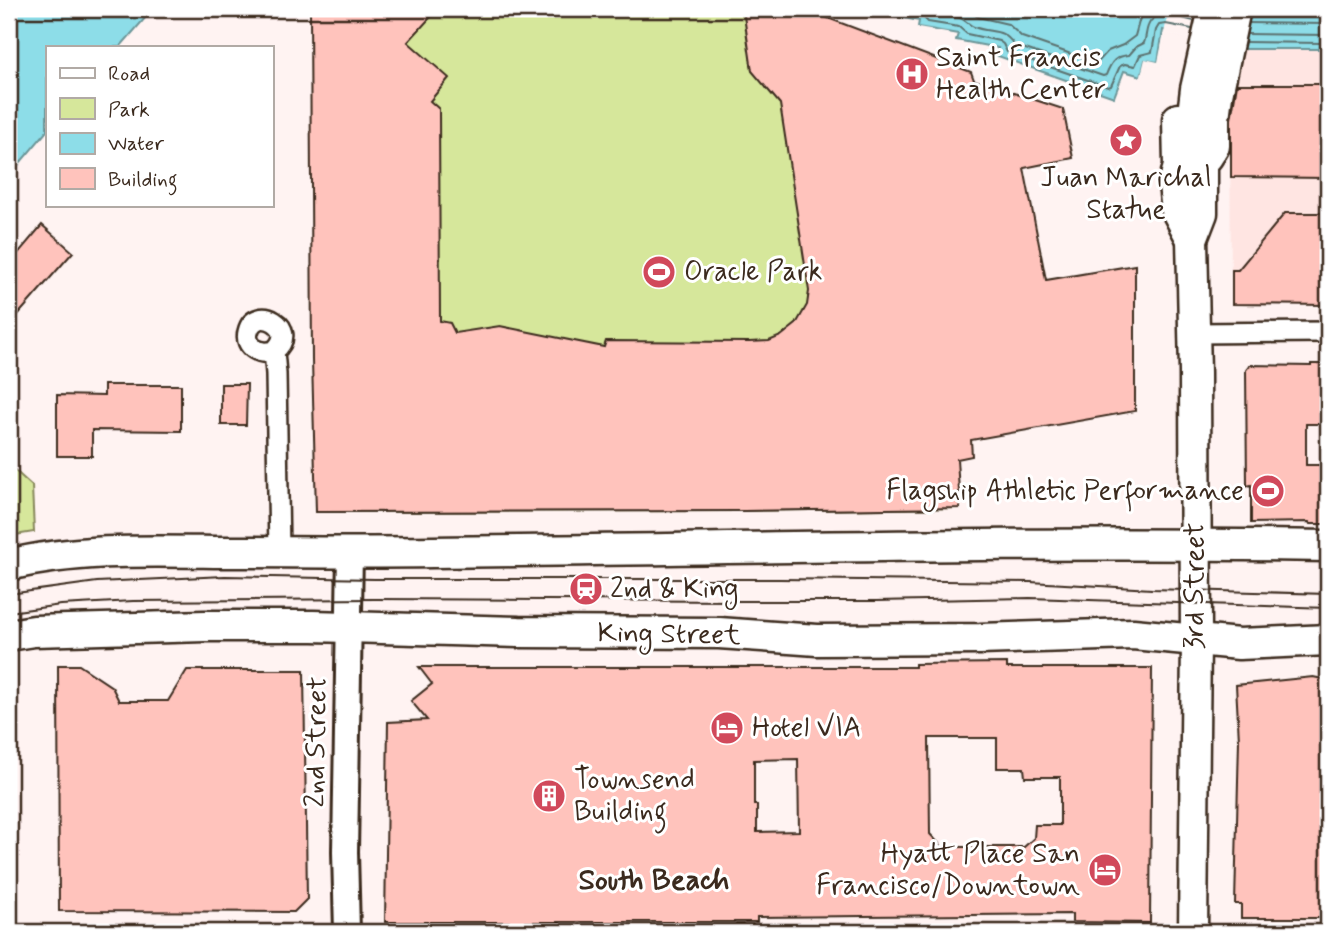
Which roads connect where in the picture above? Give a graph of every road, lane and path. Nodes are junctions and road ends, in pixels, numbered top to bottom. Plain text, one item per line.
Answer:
1 (1235, 9) edge
2 (1207, 25) edge
3 (1192, 239) junction
4 (1328, 332) edge
5 (1194, 333) junction
6 (274, 351) dead end
7 (1196, 544) junction
8 (1328, 546) edge
9 (279, 552) junction
10 (350, 552) junction
11 (9, 565) edge
12 (349, 627) junction
13 (9, 635) edge
14 (1196, 640) junction
15 (1328, 640) edge
16 (347, 932) edge
17 (1193, 932) edge

1 - 2 main road, 3rd Street
2 - 3 main road, 3rd Street
2 - 3 main road, 3rd Street
3 - 5 main road, 3rd Street
4 - 5 street
5 - 7 main road, 3rd Street
6 - 9 street
7 - 8 main road
7 - 10 main road
7 - 14 main road, 3rd Street
9 - 10 main road
9 - 11 main road
10 - 12 street, 2nd Street
12 - 13 main road, King Street
12 - 14 main road, King Street
12 - 16 street, 2nd Street
14 - 15 main road, King Street
14 - 17 main road, 3rd Street

